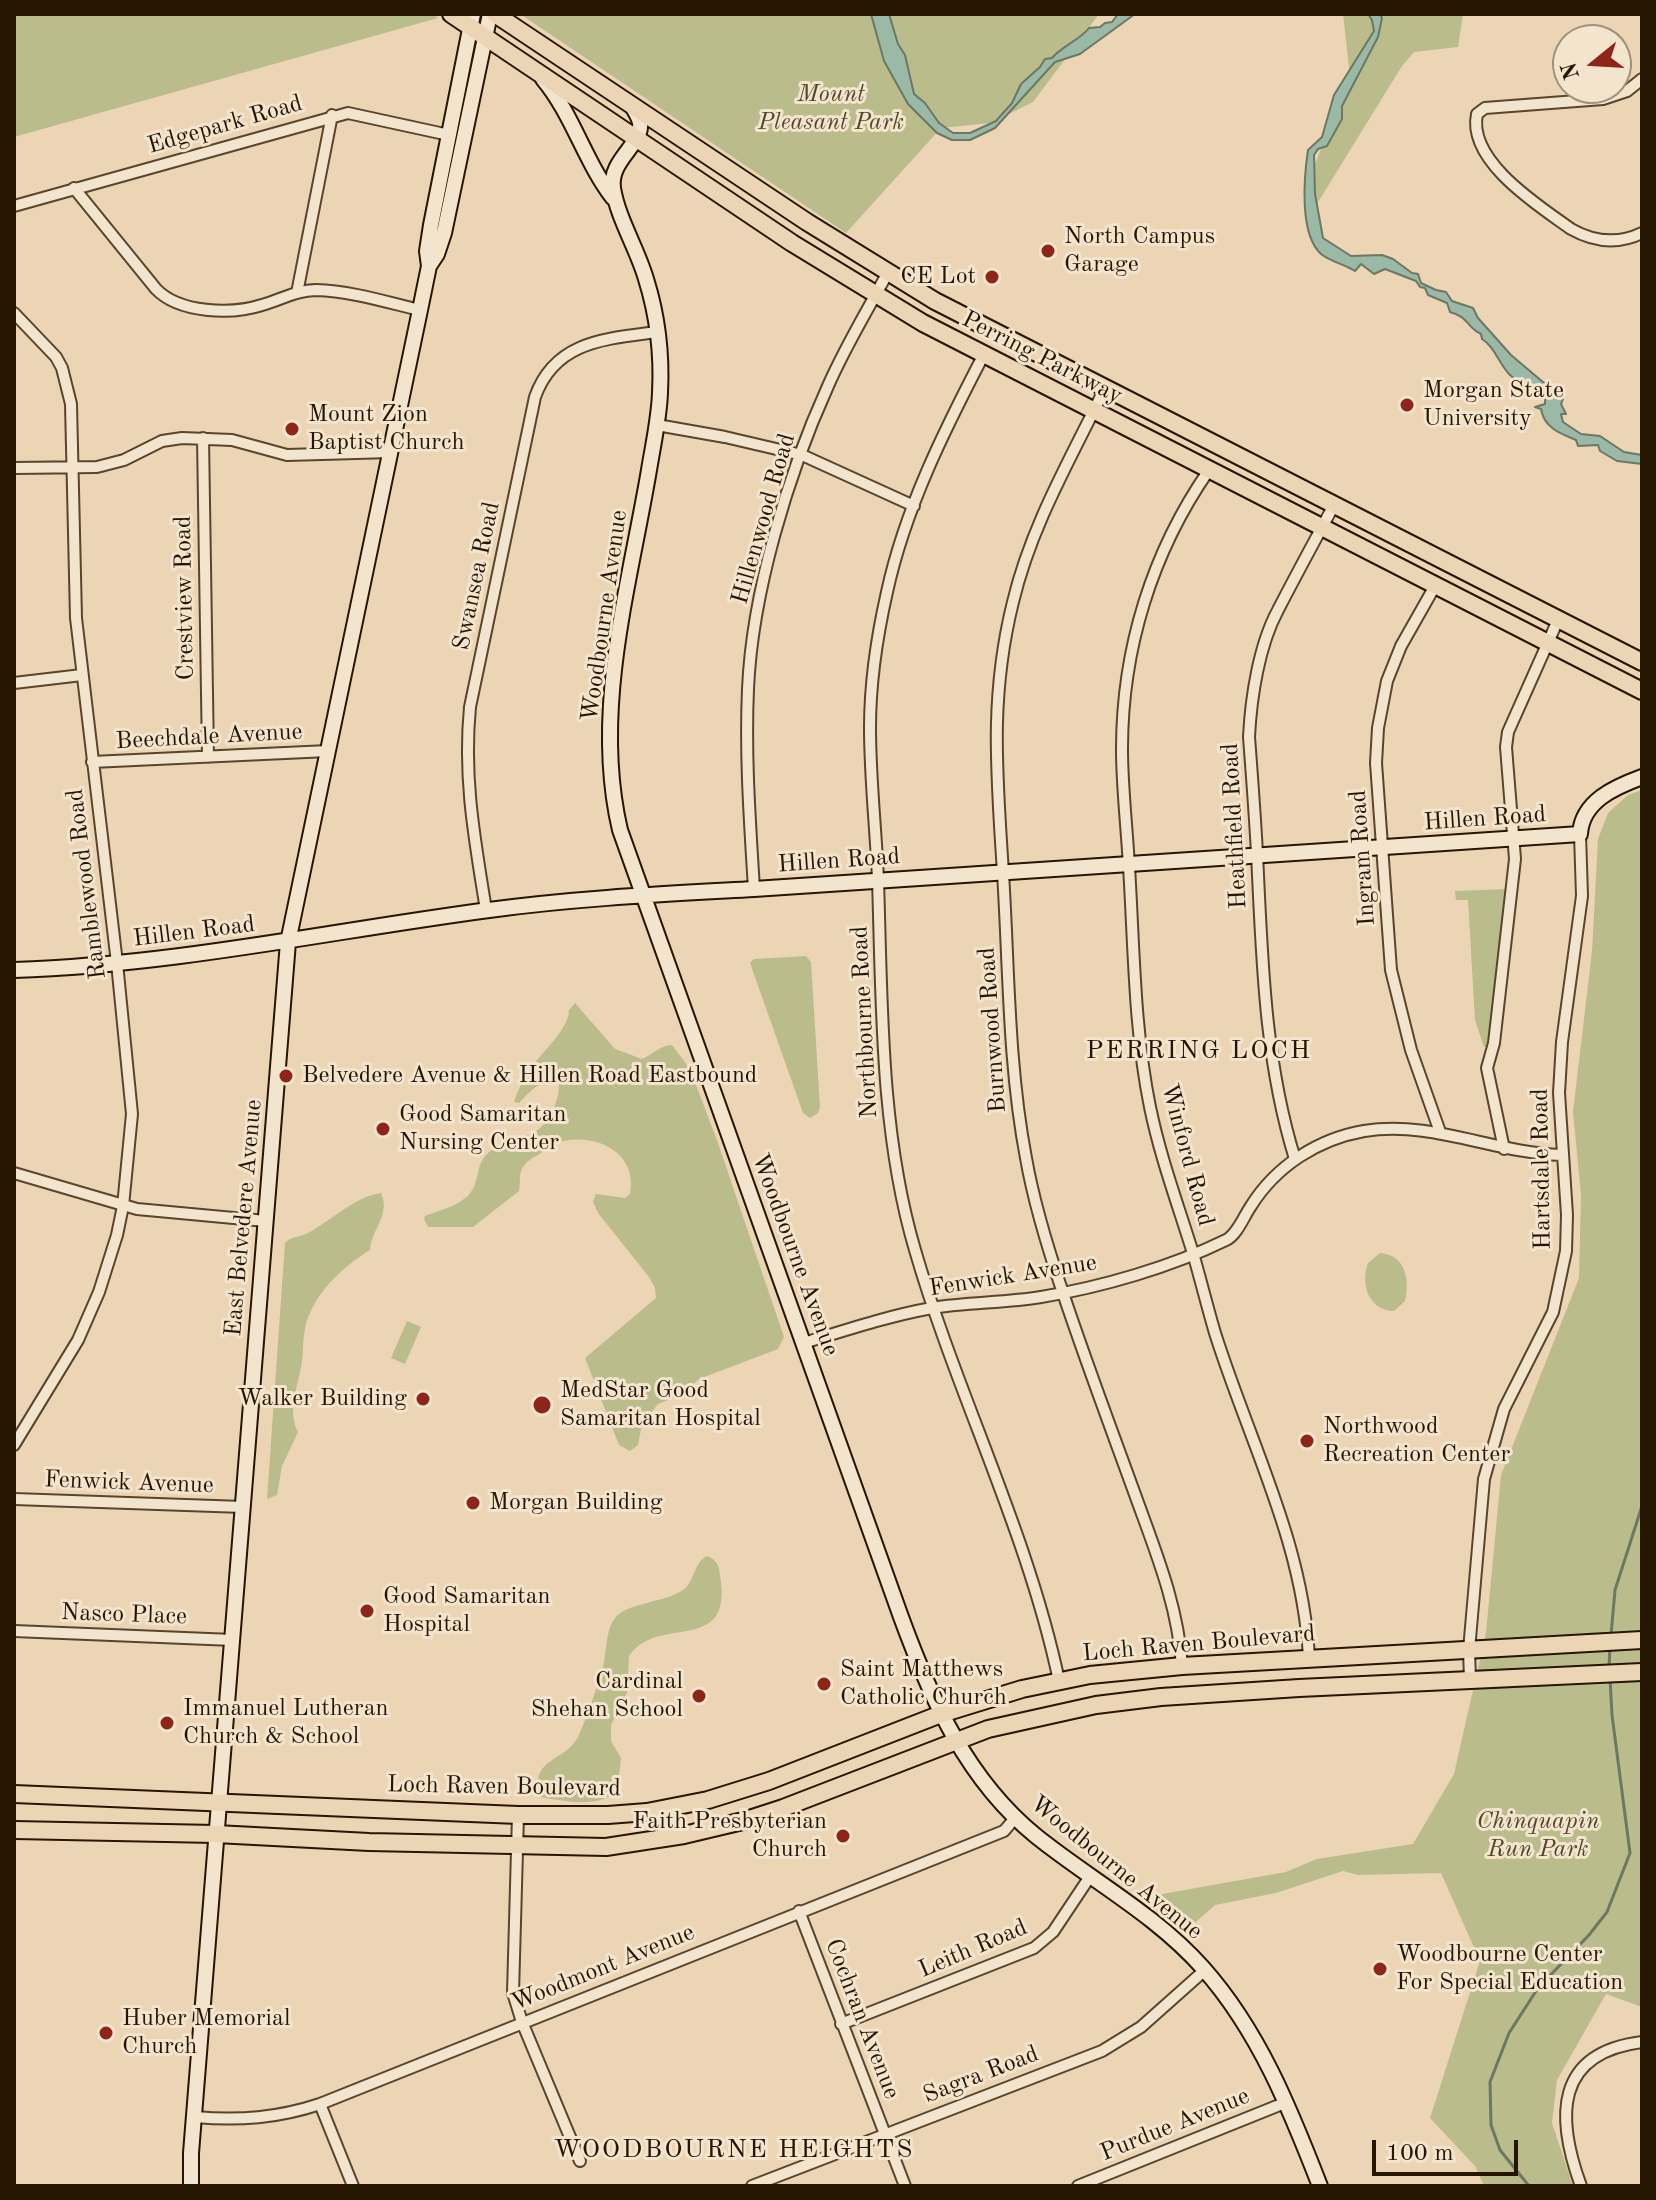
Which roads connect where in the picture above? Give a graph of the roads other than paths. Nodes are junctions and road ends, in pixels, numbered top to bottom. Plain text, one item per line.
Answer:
1 (451, 14) edge
2 (493, 14) edge
3 (472, 21) edge
4 (486, 38) junction
5 (533, 67) junction
6 (1642, 79) edge
7 (632, 106) junction
8 (332, 115) junction
9 (449, 135) junction
10 (636, 138) junction
11 (74, 188) junction
12 (616, 202) junction
13 (14, 206) edge
14 (1642, 233) edge
15 (429, 266) junction
16 (887, 274) junction
17 (297, 293) junction
18 (875, 296) junction
19 (420, 310) junction
20 (14, 313) edge
21 (657, 332) junction
22 (983, 356) junction
23 (1105, 388) junction
24 (1094, 411) junction
25 (657, 425) junction
26 (203, 438) junction
27 (391, 452) junction
28 (802, 455) junction
29 (71, 467) junction
30 (14, 468) edge
31 (1209, 470) junction
32 (1334, 505) junction
33 (914, 506) junction
34 (1322, 527) junction
35 (1435, 586) junction
36 (1558, 620) junction
37 (1549, 644) junction
38 (1642, 662) edge
39 (82, 675) junction
40 (14, 683) edge
41 (1642, 691) edge
42 (328, 751) junction
43 (208, 757) junction
44 (92, 762) junction
45 (1642, 777) edge
46 (1580, 834) junction
47 (1512, 839) junction
48 (1382, 848) junction
49 (1257, 855) junction
50 (1129, 863) junction
51 (1003, 871) junction
52 (878, 880) junction
53 (754, 889) junction
54 (643, 894) junction
55 (486, 910) junction
56 (288, 942) junction
57 (117, 963) junction
58 (14, 970) edge
59 (1440, 1132) junction
60 (1504, 1149) junction
61 (1561, 1155) junction
62 (1295, 1159) junction
63 (14, 1173) edge
64 (123, 1206) junction
65 (266, 1221) junction
66 (1193, 1253) junction
67 (1063, 1293) junction
68 (933, 1308) junction
69 (804, 1343) junction
70 (14, 1445) edge
71 (14, 1499) edge
72 (243, 1507) junction
73 (14, 1631) edge
74 (233, 1640) junction
75 (1642, 1640) edge
76 (1469, 1650) junction
77 (1309, 1659) junction
78 (1248, 1662) junction
79 (1182, 1666) junction
80 (1642, 1672) edge
81 (1090, 1675) junction
82 (1470, 1680) junction
83 (1059, 1681) junction
84 (1248, 1692) junction
85 (1096, 1705) junction
86 (941, 1714) junction
87 (956, 1740) junction
88 (14, 1794) edge
89 (220, 1804) junction
90 (518, 1815) junction
91 (1016, 1817) junction
92 (14, 1830) edge
93 (216, 1834) junction
94 (517, 1844) junction
95 (1091, 1875) junction
96 (799, 1911) junction
97 (1205, 1970) junction
98 (522, 2022) junction
99 (841, 2024) junction
100 (1642, 2042) edge
101 (1287, 2102) junction
102 (320, 2104) junction
103 (195, 2117) junction
104 (884, 2133) junction
105 (580, 2161) dead end
106 (191, 2186) edge
107 (353, 2186) edge
108 (752, 2186) edge
109 (905, 2186) edge
110 (1078, 2186) edge
111 (1320, 2186) edge
112 (1581, 2186) edge

1 - 3 main road, Perring Parkway
2 - 4 street, East Belvedere Avenue
2 - 7 main road, Perring Parkway
3 - 4 main road, Perring Parkway
3 - 9 street, East Belvedere Avenue
4 - 5 main road, Perring Parkway
4 - 15 street, East Belvedere Avenue
5 - 10 main road, Perring Parkway
5 - 12 street, Woodbourne Avenue
6 - 14 street
7 - 10 street
7 - 16 main road, Perring Parkway
8 - 9 street, Edgepark Road
8 - 11 street, Edgepark Road
8 - 17 street
9 - 15 street, East Belvedere Avenue
10 - 12 street, Woodbourne Avenue
10 - 18 main road, Perring Parkway
11 - 13 street, Edgepark Road
11 - 17 street
12 - 21 street, Woodbourne Avenue
15 - 19 street, East Belvedere Avenue
16 - 18 street, Hillenwood Road
16 - 23 main road, Perring Parkway
17 - 19 street
18 - 22 main road, Perring Parkway
18 - 28 street, Hillenwood Road
19 - 27 street, East Belvedere Avenue
20 - 29 street, Ramblewood Road
21 - 25 street, Woodbourne Avenue
21 - 55 street, Swansea Road
22 - 24 main road, Perring Parkway
22 - 33 street, Northbourne Road
23 - 24 street, Burnwood Road
23 - 32 main road, Perring Parkway
24 - 31 main road, Perring Parkway
24 - 51 street, Burnwood Road
25 - 28 street
25 - 54 street, Woodbourne Avenue
26 - 27 street
26 - 29 street
26 - 43 street, Crestview Road
27 - 42 street, East Belvedere Avenue
28 - 33 street
28 - 53 street, Hillenwood Road
29 - 30 street
29 - 39 street, Ramblewood Road
31 - 34 main road, Perring Parkway
31 - 50 street, Winford Road
32 - 34 street, Heathfield Road
32 - 36 main road, Perring Parkway
33 - 52 street, Northbourne Road
34 - 35 main road, Perring Parkway
34 - 49 street, Heathfield Road
35 - 37 main road, Perring Parkway
35 - 48 street, Ingram Road
36 - 37 street, Hartsdale Road
36 - 38 main road, Perring Parkway
37 - 41 main road, Perring Parkway
37 - 47 street, Hartsdale Road
39 - 40 street
39 - 44 street, Ramblewood Road
42 - 43 street, Beechdale Avenue
42 - 56 street, East Belvedere Avenue
43 - 44 street, Beechdale Avenue
44 - 57 street, Ramblewood Road
45 - 46 street, Hillen Road
46 - 47 street, Hillen Road
46 - 61 street, Hartsdale Road
47 - 48 street, Hillen Road
47 - 60 street, Hartsdale Road
48 - 49 street, Hillen Road
48 - 59 street, Ingram Road
49 - 50 street, Hillen Road
49 - 62 street, Heathfield Road
50 - 51 street, Hillen Road
50 - 66 street, Winford Road
51 - 52 street, Hillen Road
51 - 67 street, Burnwood Road
52 - 53 street, Hillen Road
52 - 68 street, Northbourne Road
53 - 54 street, Hillen Road
54 - 55 street, Hillen Road
54 - 69 street, Woodbourne Avenue
55 - 56 street, Hillen Road
56 - 57 street, Hillen Road
56 - 65 street, East Belvedere Avenue
57 - 58 street, Hillen Road
57 - 64 street, Ramblewood Road
59 - 60 street, Fenwick Avenue
59 - 62 street, Fenwick Avenue
60 - 61 street, Fenwick Avenue
61 - 76 street, Hartsdale Road
62 - 66 street, Fenwick Avenue
63 - 64 street
64 - 65 street
64 - 70 street, Ramblewood Road
65 - 72 street, East Belvedere Avenue
66 - 67 street, Fenwick Avenue
66 - 77 street, Winford Road
67 - 68 street, Fenwick Avenue
67 - 79 street, Burnwood Road
68 - 69 street, Fenwick Avenue
68 - 83 street, Northbourne Road
69 - 86 street, Woodbourne Avenue
71 - 72 street, Fenwick Avenue
72 - 74 street, East Belvedere Avenue
73 - 74 street, Nasco Place
74 - 89 street, East Belvedere Avenue
75 - 76 main road, Loch Raven Boulevard
76 - 77 main road, Loch Raven Boulevard
76 - 82 street, Hartsdale Road
77 - 78 main road, Loch Raven Boulevard
78 - 79 main road, Loch Raven Boulevard
78 - 84 main road
79 - 81 main road, Loch Raven Boulevard
80 - 82 main road, Loch Raven Boulevard
81 - 83 main road, Loch Raven Boulevard
81 - 85 main road
82 - 84 main road, Loch Raven Boulevard
83 - 86 main road, Loch Raven Boulevard
84 - 85 main road, Loch Raven Boulevard
85 - 87 main road, Loch Raven Boulevard
86 - 87 street, Woodbourne Avenue
86 - 90 main road, Loch Raven Boulevard
87 - 91 street, Woodbourne Avenue
87 - 94 main road, Loch Raven Boulevard
88 - 89 main road, Loch Raven Boulevard
89 - 90 main road, Loch Raven Boulevard
89 - 93 street, East Belvedere Avenue
90 - 94 street
91 - 95 street, Woodbourne Avenue
91 - 96 street, Woodmont Avenue
92 - 93 main road, Loch Raven Boulevard
93 - 94 main road, Loch Raven Boulevard
93 - 103 street, East Belvedere Avenue
94 - 98 street
95 - 97 street, Woodbourne Avenue
95 - 99 street, Leith Road
96 - 98 street, Woodmont Avenue
96 - 99 street, Cochran Avenue
97 - 101 street, Woodbourne Avenue
97 - 104 street, Sagra Road
98 - 102 street, Woodmont Avenue
98 - 105 street
99 - 104 street, Cochran Avenue
100 - 112 street
101 - 110 street, Purdue Avenue
101 - 111 street, Woodbourne Avenue
102 - 103 street, Woodmont Avenue
102 - 107 street
103 - 106 street, East Belvedere Avenue
104 - 108 street, Sagra Road
104 - 109 street, Cochran Avenue

